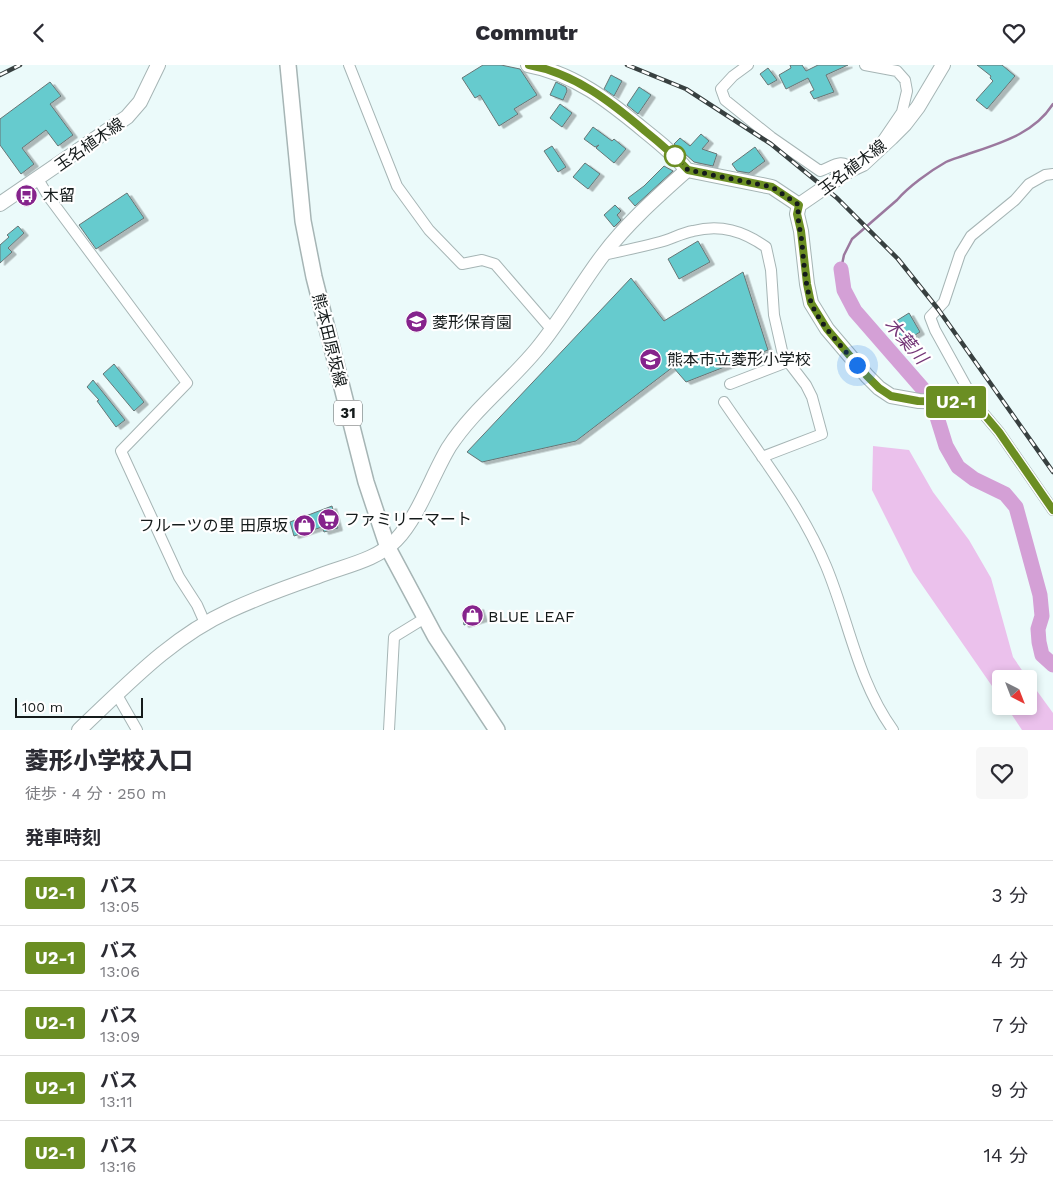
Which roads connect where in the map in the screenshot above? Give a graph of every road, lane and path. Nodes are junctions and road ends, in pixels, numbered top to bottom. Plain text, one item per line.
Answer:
1 (158, 65) edge
2 (288, 65) edge
3 (349, 65) edge
4 (528, 65) edge
5 (748, 65) edge
6 (865, 65) edge
7 (942, 65) edge
8 (876, 151) junction
9 (851, 169) junction
10 (688, 170) junction
11 (1053, 174) edge
12 (38, 179) junction
13 (0, 204) edge
14 (799, 205) junction
15 (603, 255) junction
16 (552, 329) junction
17 (787, 362) junction
18 (730, 384) dead end
19 (724, 402) dead end
20 (977, 406) junction
21 (762, 457) junction
22 (1053, 510) edge
23 (388, 548) junction
24 (425, 618) junction
25 (205, 623) junction
26 (116, 695) junction
27 (495, 729) edge
28 (80, 730) edge
29 (137, 730) edge
30 (389, 730) edge
31 (893, 730) edge

1 - 12 street, 玉名植木線
2 - 23 main road, 熊本田原坂線 / 31
3 - 16 street
4 - 10 street
5 - 9 street
6 - 8 street
7 - 8 street, 玉名植木線
8 - 9 street, 玉名植木線
9 - 14 street, 玉名植木線
10 - 14 street
10 - 15 street
11 - 20 street
12 - 13 street, 玉名植木線
12 - 25 street
14 - 20 street
15 - 16 street
15 - 17 street
16 - 23 street
17 - 18 street
17 - 21 street
19 - 21 street
20 - 22 street
21 - 31 street
23 - 24 main road, 熊本田原坂線 / 31
23 - 25 street
24 - 27 main road, 熊本田原坂線 / 31
24 - 30 street
25 - 26 street
26 - 28 street
26 - 29 street

